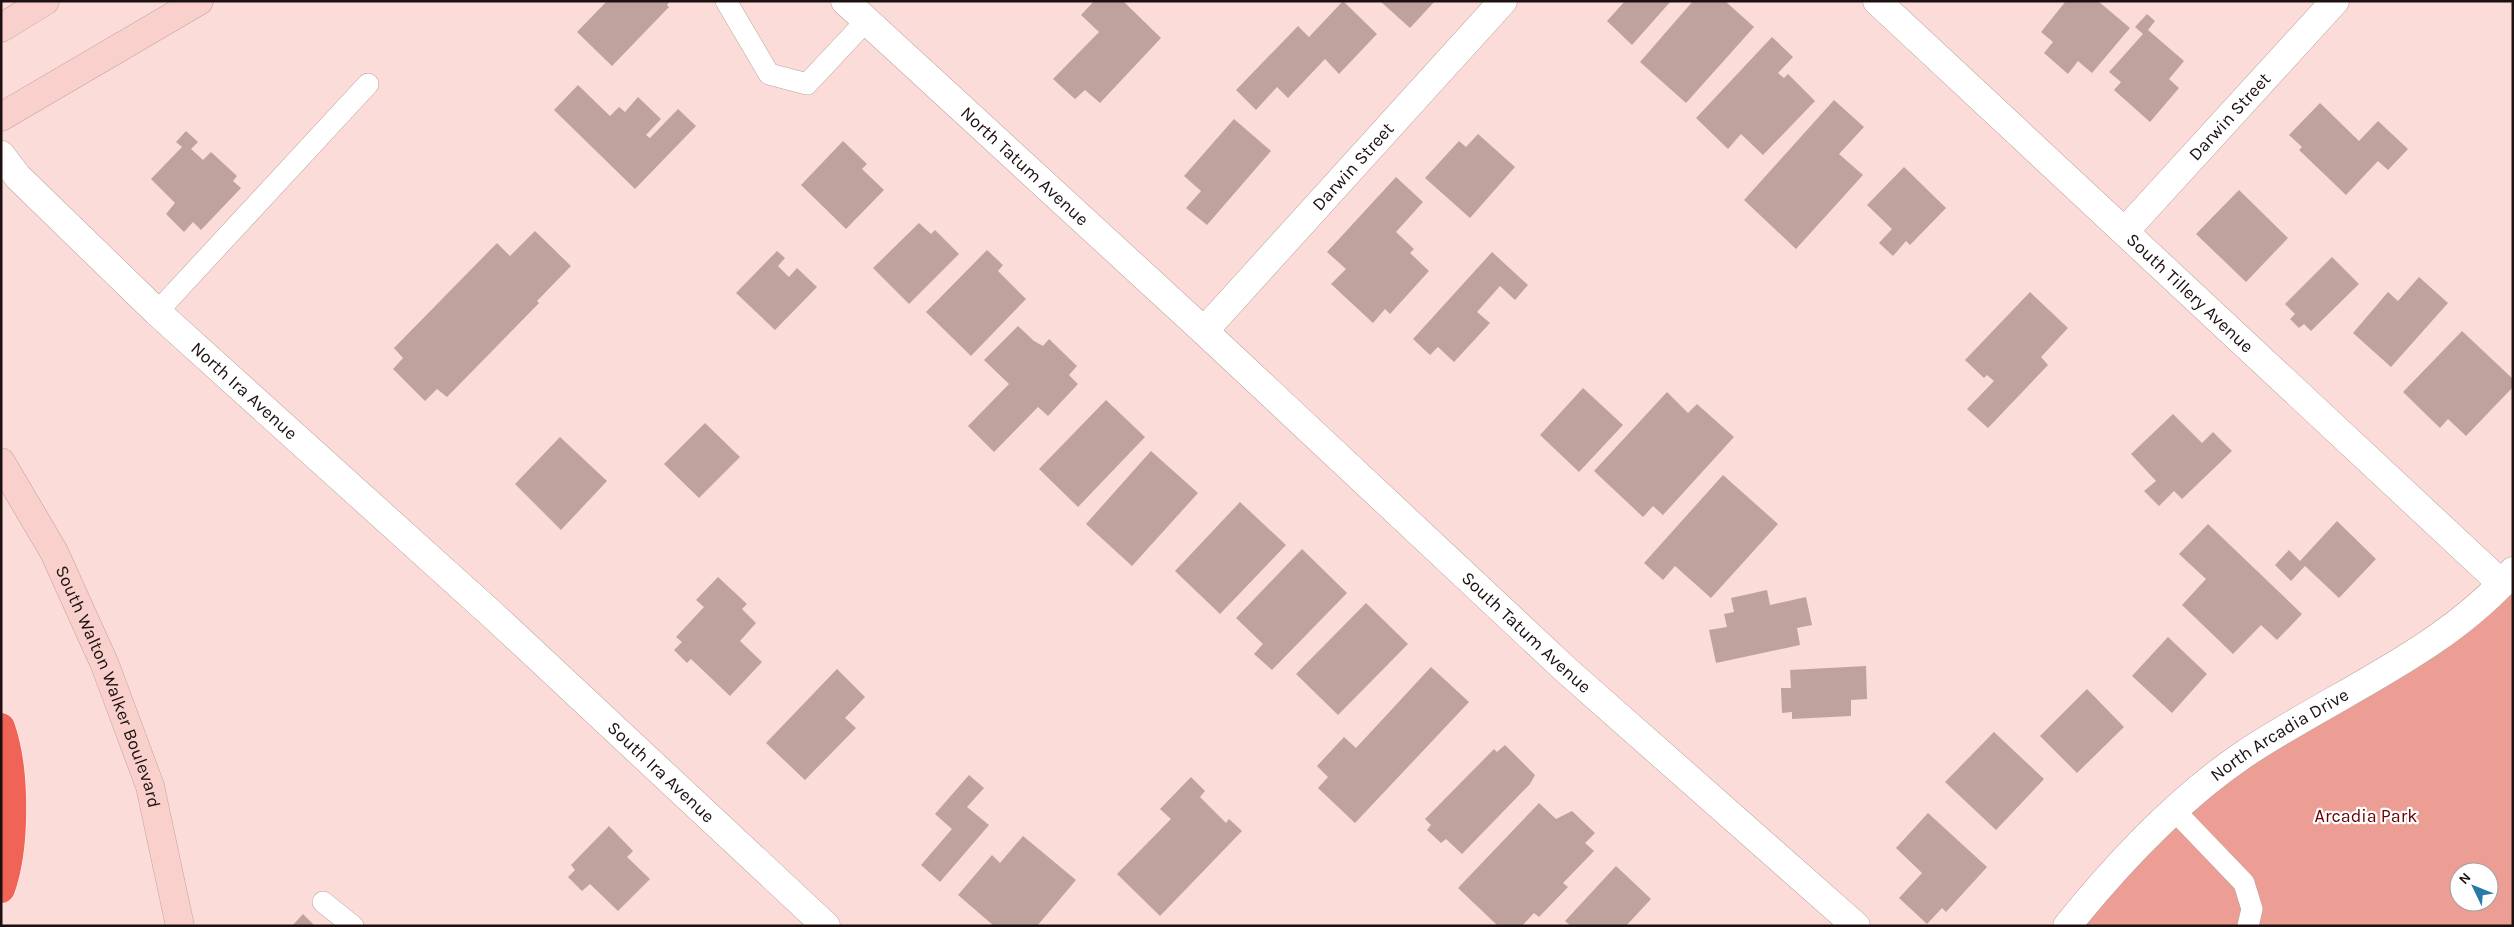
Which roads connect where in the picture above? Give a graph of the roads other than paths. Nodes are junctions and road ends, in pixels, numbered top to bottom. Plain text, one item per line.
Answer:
1 (45, 1) edge
2 (199, 1) edge
3 (726, 1) edge
4 (845, 1) edge
5 (1503, 1) edge
6 (1877, 1) edge
7 (2335, 1) edge
8 (866, 21) junction
9 (1, 28) edge
10 (368, 84) dead end
11 (1, 117) edge
12 (1, 155) edge
13 (2125, 231) junction
14 (158, 312) junction
15 (1204, 331) junction
16 (1, 462) edge
17 (2507, 578) edge
18 (496, 618) joint
19 (1, 728) edge
20 (2174, 810) junction
21 (1, 889) edge
22 (323, 902) dead end
23 (180, 926) edge
24 (353, 926) edge
25 (826, 926) edge
26 (1856, 926) edge
27 (2067, 926) edge
28 (2248, 926) edge

1 - 9 main road
2 - 11 main road
3 - 8 lane
4 - 8 street, North Tatum Avenue
5 - 15 street, Darwin Street
6 - 13 street, South Tillery Avenue
7 - 13 street, Darwin Street
8 - 15 street, North Tatum Avenue
10 - 14 lane
12 - 14 street, North Ira Avenue
13 - 17 street, South Tillery Avenue
14 - 18 street, North Ira Avenue
15 - 26 street, South Tatum Avenue
16 - 23 main road, South Walton Walker Boulevard
17 - 20 street, North Arcadia Drive
18 - 25 street, South Ira Avenue
19 - 21 highway
20 - 27 street, North Arcadia Drive
20 - 28 lane
22 - 24 lane

